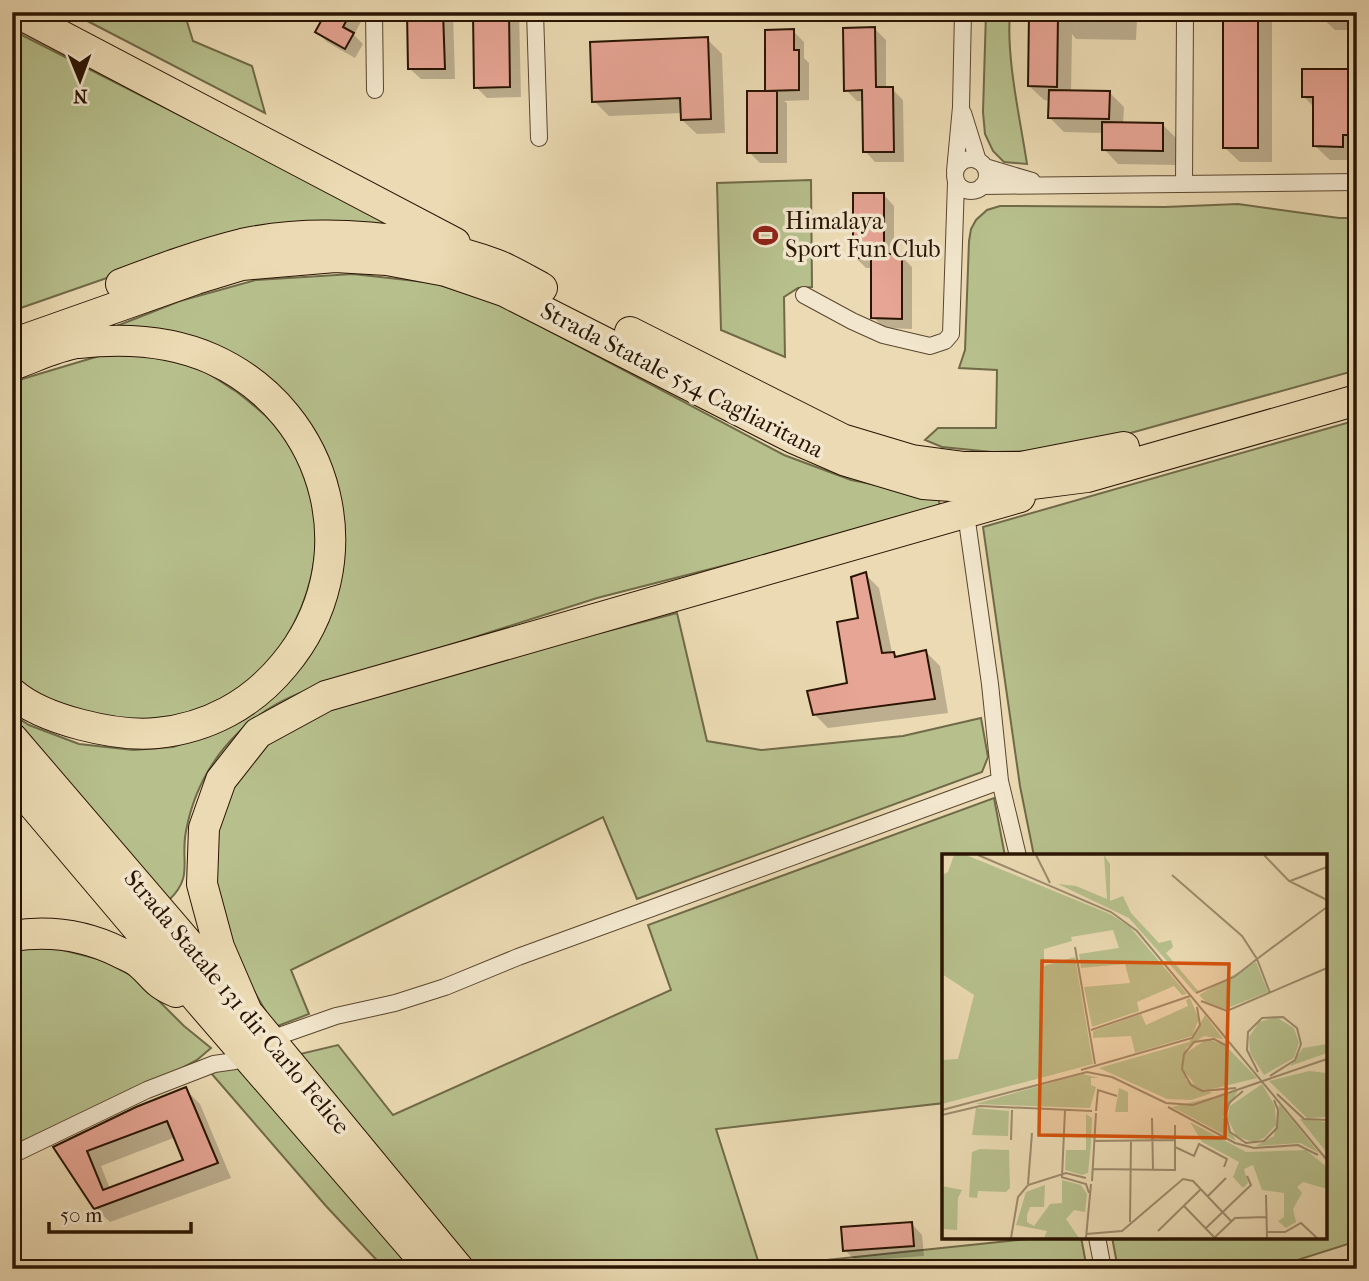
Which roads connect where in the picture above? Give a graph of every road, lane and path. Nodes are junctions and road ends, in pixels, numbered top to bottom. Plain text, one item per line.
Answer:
1 (16, 12) edge
2 (373, 12) edge
3 (536, 12) edge
4 (963, 12) edge
5 (1185, 12) edge
6 (375, 90) dead end
7 (961, 107) junction
8 (539, 138) dead end
9 (981, 164) junction
10 (956, 177) junction
11 (1357, 182) edge
12 (1184, 184) junction
13 (1045, 185) junction
14 (978, 188) junction
15 (956, 227) junction
16 (496, 264) junction
17 (804, 295) dead end
18 (12, 324) edge
19 (12, 344) edge
20 (12, 365) edge
21 (1357, 382) edge
22 (1357, 400) edge
23 (1087, 477) junction
24 (966, 514) junction
25 (12, 693) edge
26 (12, 738) edge
27 (12, 780) edge
28 (1000, 781) junction
29 (1018, 854) edge
30 (12, 936) edge
31 (200, 1002) junction
32 (247, 1012) junction
33 (279, 1036) dead end
34 (235, 1061) dead end
35 (12, 1154) edge
36 (1097, 1239) edge
37 (431, 1269) edge
38 (458, 1269) edge
39 (1103, 1269) edge

1 - 16 highway
2 - 6 street
3 - 8 street
4 - 7 street
5 - 12 street
7 - 9 street
7 - 10 street
9 - 10 street
9 - 13 street
9 - 14 street
10 - 14 street
10 - 15 street
11 - 12 street
12 - 13 street
13 - 14 street
14 - 15 street
15 - 17 street
16 - 18 highway, Strada Statale 554 Cagliaritana
16 - 21 highway, Strada Statale 554 Cagliaritana
19 - 23 highway, Strada Statale 554 Cagliaritana
20 - 25 highway
22 - 23 highway, Strada Statale 554 Cagliaritana
23 - 24 highway
24 - 28 street
24 - 32 highway
26 - 32 highway, Strada Statale 131 dir Carlo Felice
27 - 31 highway, Strada Statale 131 dir Carlo Felice
28 - 29 street
28 - 33 street
30 - 31 highway
31 - 37 highway, Strada Statale 131 dir Carlo Felice
32 - 38 highway, Strada Statale 131 dir Carlo Felice
34 - 35 street
36 - 39 street

